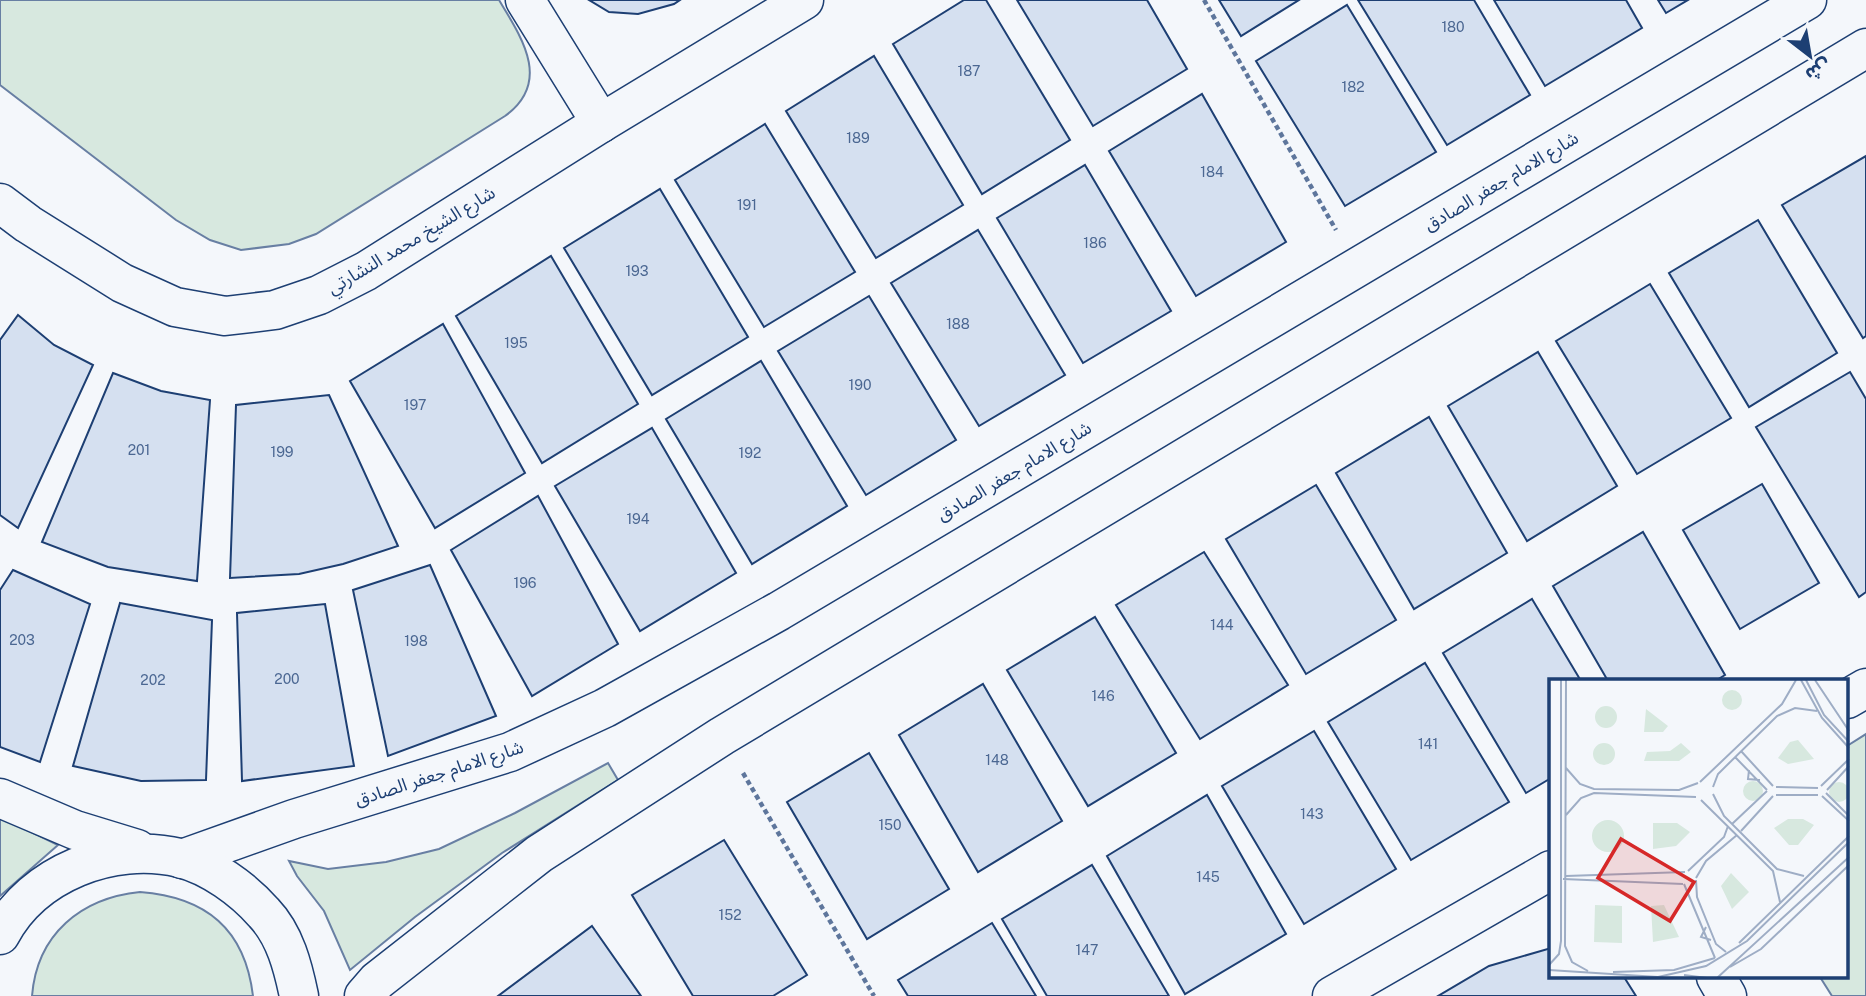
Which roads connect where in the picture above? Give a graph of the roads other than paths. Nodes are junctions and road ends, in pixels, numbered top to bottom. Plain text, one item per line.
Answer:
1 (525, 0) edge
2 (804, 0) edge
3 (1807, 0) edge
4 (1866, 48) edge
5 (601, 123) junction
6 (0, 202) edge
7 (1866, 688) edge
8 (1848, 698) edge
9 (0, 798) edge
10 (167, 856) junction
11 (1549, 871) edge
12 (0, 935) edge
13 (1717, 978) edge
14 (299, 996) edge
15 (364, 996) edge
16 (1332, 996) edge
17 (1727, 996) edge

1 - 5 street
2 - 5 street, شارع الشيخ محمد النشارتي
3 - 10 street, شارع الامام جعفر الصادق
4 - 15 street
5 - 6 street, شارع الشيخ محمد النشارتي
7 - 8 street
9 - 10 street
10 - 12 street, شارع الامام جعفر الصادق
10 - 14 street
11 - 16 street
13 - 17 street

